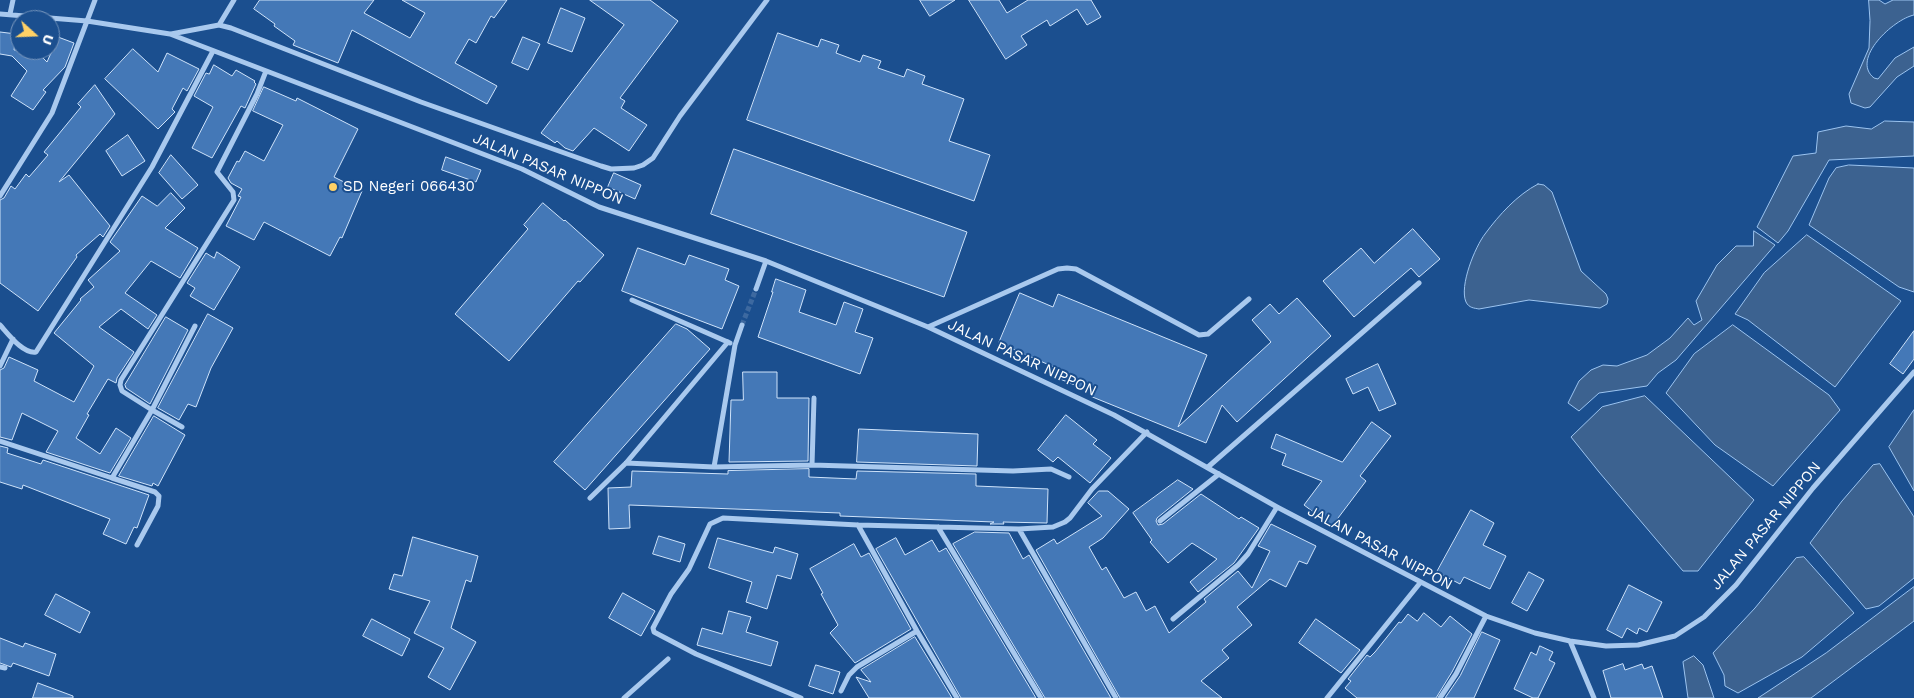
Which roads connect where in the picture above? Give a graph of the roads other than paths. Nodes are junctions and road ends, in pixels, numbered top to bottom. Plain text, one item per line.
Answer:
1 (95, 0) edge
2 (234, 0) edge
3 (767, 0) edge
4 (0, 14) edge
5 (10, 14) edge
6 (60, 19) edge
7 (87, 21) junction
8 (219, 25) junction
9 (170, 34) junction
10 (213, 50) junction
11 (266, 71) junction
12 (0, 196) edge
13 (766, 261) junction
14 (1419, 283) dead end
15 (756, 289) tunnel mouth
16 (1249, 299) dead end
17 (632, 300) dead end
18 (0, 325) edge
19 (742, 325) tunnel mouth
20 (195, 326) dead end
21 (928, 327) junction
22 (13, 339) junction
23 (728, 342) junction
24 (735, 345) junction
25 (0, 366) edge
26 (1914, 372) edge
27 (814, 398) dead end
28 (152, 410) junction
29 (182, 427) dead end
30 (1147, 432) junction
31 (0, 441) edge
32 (626, 463) junction
33 (812, 465) junction
34 (714, 467) junction
35 (1208, 467) junction
36 (1219, 474) junction
37 (1069, 477) dead end
38 (112, 478) junction
39 (590, 498) dead end
40 (1277, 507) junction
41 (1160, 521) dead end
42 (858, 525) junction
43 (938, 527) junction
44 (1018, 529) junction
45 (137, 545) dead end
46 (1420, 583) junction
47 (1486, 616) junction
48 (1173, 619) dead end
49 (917, 631) junction
50 (1570, 641) junction
51 (668, 659) dead end
52 (841, 691) dead end
53 (624, 698) edge
54 (801, 698) edge
55 (957, 698) edge
56 (1041, 698) edge
57 (1116, 698) edge
58 (1327, 698) edge
59 (1440, 698) edge
60 (1594, 698) edge

1 - 7 street
2 - 8 street
3 - 8 street
4 - 5 street, JALAN PASAR NIPPON
6 - 7 street, JALAN PASAR NIPPON
7 - 9 street, JALAN PASAR NIPPON
7 - 12 street
8 - 9 street
9 - 10 street, JALAN PASAR NIPPON
10 - 11 street, JALAN PASAR NIPPON
10 - 22 street
11 - 13 street, JALAN PASAR NIPPON
11 - 28 street
13 - 15 street
13 - 21 street, JALAN PASAR NIPPON
14 - 35 street
16 - 21 street
17 - 23 street
18 - 22 street
19 - 24 street
20 - 28 street
21 - 30 street, JALAN PASAR NIPPON
22 - 25 street
23 - 24 street
23 - 32 street
24 - 34 street
26 - 50 street, JALAN PASAR NIPPON
27 - 33 street
28 - 29 street
28 - 38 street
30 - 35 street, JALAN PASAR NIPPON
30 - 44 street
31 - 38 street
32 - 34 street
32 - 39 street
33 - 34 street
33 - 37 street
35 - 36 street, JALAN PASAR NIPPON
36 - 40 street, JALAN PASAR NIPPON
36 - 41 street
38 - 45 street
40 - 46 street, JALAN PASAR NIPPON
40 - 48 street
42 - 43 street
42 - 49 street
42 - 54 street
43 - 44 street
43 - 56 street
44 - 57 street
46 - 47 street, JALAN PASAR NIPPON
46 - 58 street
47 - 50 street, JALAN PASAR NIPPON
47 - 59 street
49 - 52 street
49 - 55 street
50 - 60 street
51 - 53 street

